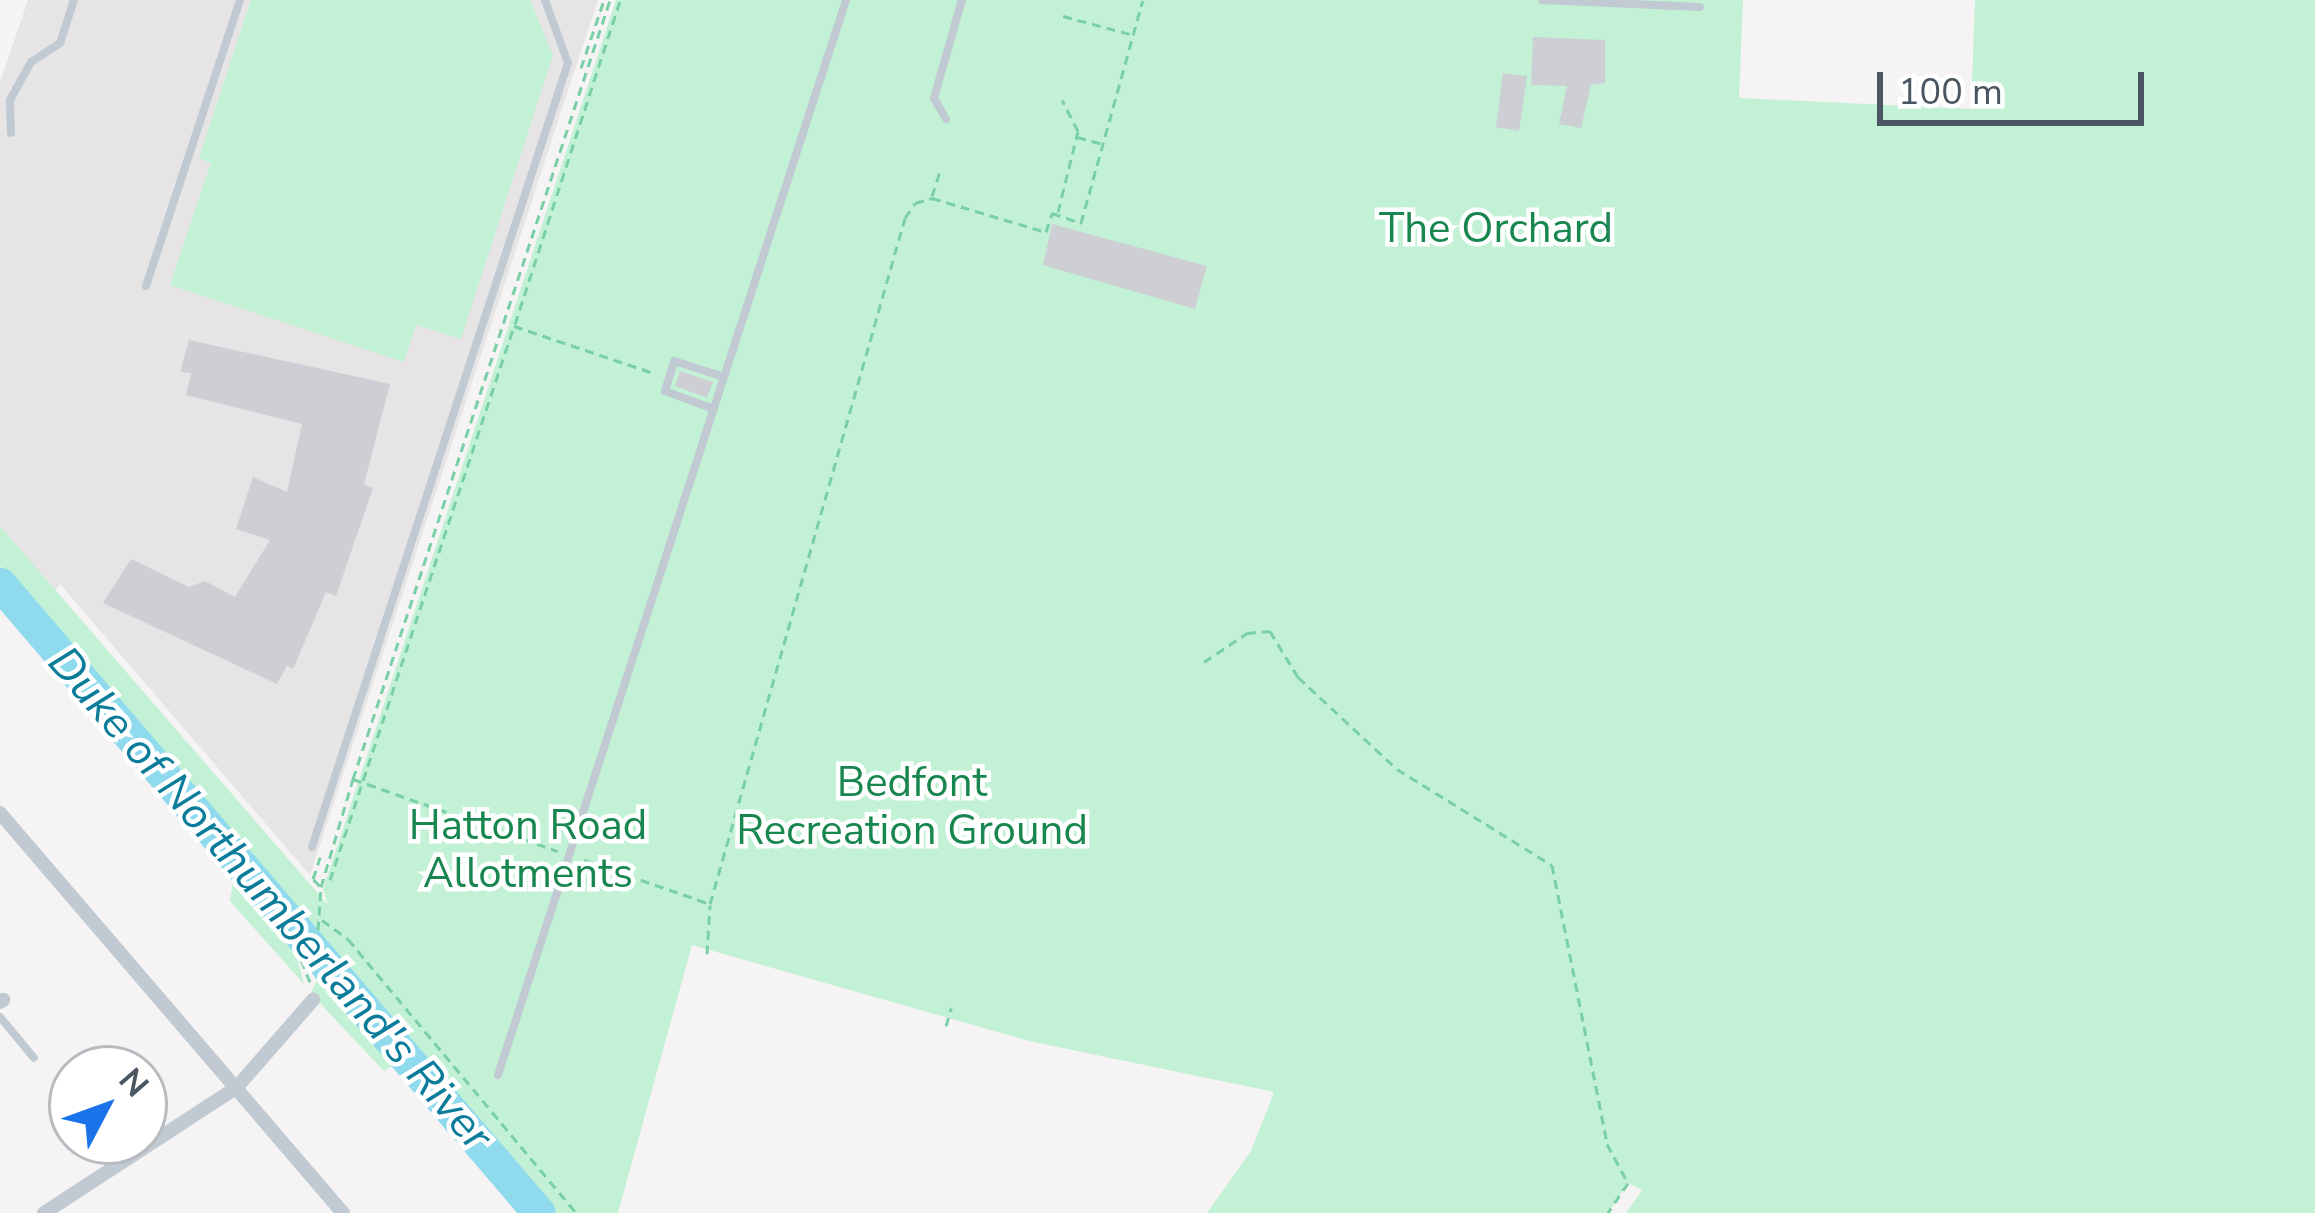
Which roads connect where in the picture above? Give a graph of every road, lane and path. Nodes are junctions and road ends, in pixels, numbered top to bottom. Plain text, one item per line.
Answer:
1 (74, 0) edge
2 (240, 0) edge
3 (545, 0) edge
4 (610, 0) edge
5 (620, 0) edge
6 (846, 0) edge
7 (962, 0) edge
8 (1143, 0) edge
9 (1542, 0) edge
10 (1555, 0) edge
11 (1700, 7) dead end
12 (1063, 16) dead end
13 (1133, 35) junction
14 (1062, 100) dead end
15 (946, 119) dead end
16 (11, 133) dead end
17 (1076, 137) junction
18 (1104, 145) junction
19 (941, 169) dead end
20 (932, 198) junction
21 (1057, 215) junction
22 (146, 286) dead end
23 (514, 326) junction
24 (722, 376) junction
25 (669, 378) junction
26 (711, 408) junction
27 (1204, 662) dead end
28 (352, 779) junction
29 (362, 783) junction
30 (0, 813) edge
31 (312, 847) dead end
32 (568, 855) junction
33 (330, 880) dead end
34 (710, 904) junction
35 (321, 919) junction
36 (707, 954) dead end
37 (313, 1000) joint
38 (951, 1008) dead end
39 (0, 1017) edge
40 (946, 1026) dead end
41 (34, 1058) dead end
42 (498, 1075) dead end
43 (237, 1087) junction
44 (44, 1213) edge
45 (344, 1213) edge
46 (576, 1213) edge
47 (1608, 1213) edge

1 - 16 lane
2 - 22 lane
3 - 31 lane
4 - 28 path
5 - 23 path
6 - 24 lane
7 - 15 lane
8 - 13 path
9 - 10 lane
10 - 11 lane
12 - 13 path
13 - 18 path
14 - 17 path
17 - 18 path
17 - 21 path
18 - 21 path
19 - 20 path
20 - 21 path
20 - 34 path
23 - 25 path
23 - 29 path
24 - 25 lane
24 - 26 lane
25 - 26 lane
26 - 32 lane
27 - 47 path
28 - 29 path
28 - 35 path
29 - 32 path
29 - 33 path
30 - 43 street
32 - 34 path
32 - 42 lane
34 - 36 path
35 - 37 path
35 - 46 path
37 - 43 street
38 - 40 path
39 - 41 lane
43 - 44 street
43 - 45 street

